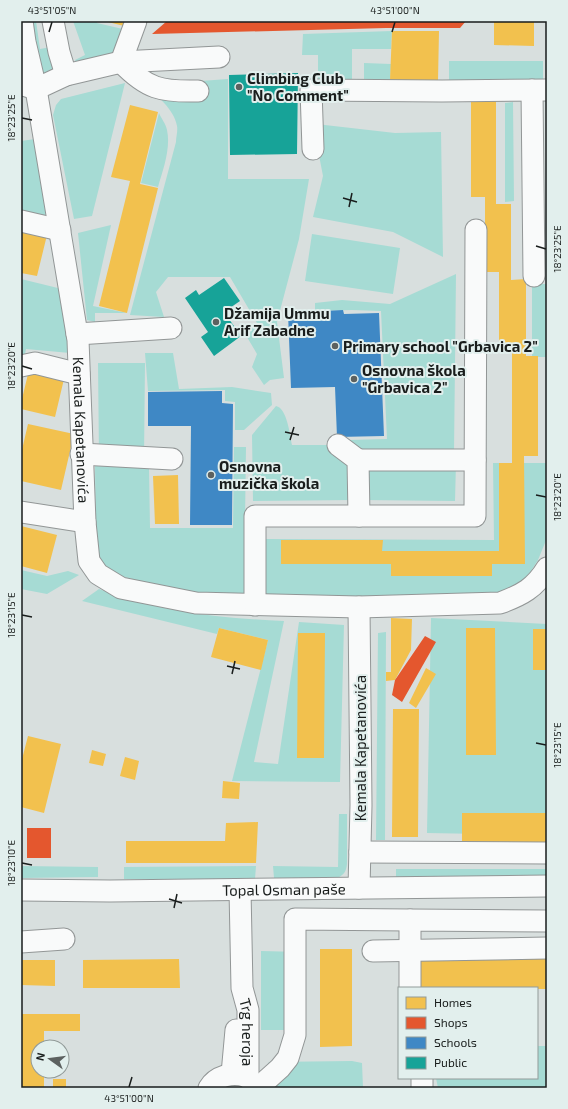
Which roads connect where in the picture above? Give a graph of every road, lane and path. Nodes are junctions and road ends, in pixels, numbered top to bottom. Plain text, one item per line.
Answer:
1 (22, 21) edge
2 (52, 21) edge
3 (136, 21) edge
4 (219, 57) dead end
5 (121, 62) junction
6 (66, 75) junction
7 (29, 87) edge
8 (540, 90) edge
9 (198, 91) dead end
10 (313, 149) dead end
11 (21, 221) edge
12 (60, 230) junction
13 (476, 230) dead end
14 (534, 276) dead end
15 (171, 328) dead end
16 (76, 334) junction
17 (21, 366) edge
18 (79, 374) junction
19 (338, 445) dead end
20 (82, 454) junction
21 (172, 460) dead end
22 (358, 460) junction
23 (475, 460) junction
24 (21, 512) edge
25 (359, 516) junction
26 (85, 522) junction
27 (545, 577) edge
28 (255, 605) junction
29 (359, 607) junction
30 (360, 852) junction
31 (547, 853) edge
32 (547, 886) edge
33 (359, 888) junction
34 (21, 890) edge
35 (240, 890) junction
36 (410, 920) junction
37 (518, 920) junction
38 (547, 920) edge
39 (64, 939) dead end
40 (21, 942) edge
41 (516, 948) junction
42 (547, 948) edge
43 (410, 950) junction
44 (373, 951) dead end
45 (410, 987) edge
46 (250, 1082) edge
47 (208, 1087) edge

1 - 7 street, Kemala Kapetanovića
2 - 6 street
3 - 5 street
4 - 5 street
5 - 6 street
5 - 9 street
6 - 7 street
7 - 12 street, Kemala Kapetanovića
8 - 10 street
8 - 14 street
11 - 12 street
12 - 16 street, Kemala Kapetanovića
13 - 23 street
15 - 16 street
16 - 18 street, Kemala Kapetanovića
17 - 18 street
18 - 20 street, Kemala Kapetanovića
19 - 22 street
20 - 21 street
20 - 26 street, Kemala Kapetanovića
22 - 23 street
22 - 25 street
23 - 25 street
24 - 26 street
25 - 28 street
26 - 28 street, Kemala Kapetanovića
27 - 29 street, Kemala Kapetanovića
28 - 29 street, Kemala Kapetanovića
29 - 30 street, Kemala Kapetanovića
30 - 31 street
30 - 33 street, Kemala Kapetanovića
32 - 33 street, Topal Osman paše
33 - 35 street, Topal Osman paše
34 - 35 street, Topal Osman paše
35 - 46 street, Trg heroja
36 - 37 street
36 - 43 street
36 - 46 street
37 - 38 street
37 - 41 street
39 - 40 street
41 - 42 street
41 - 43 street
43 - 44 street
43 - 45 street
46 - 47 street

